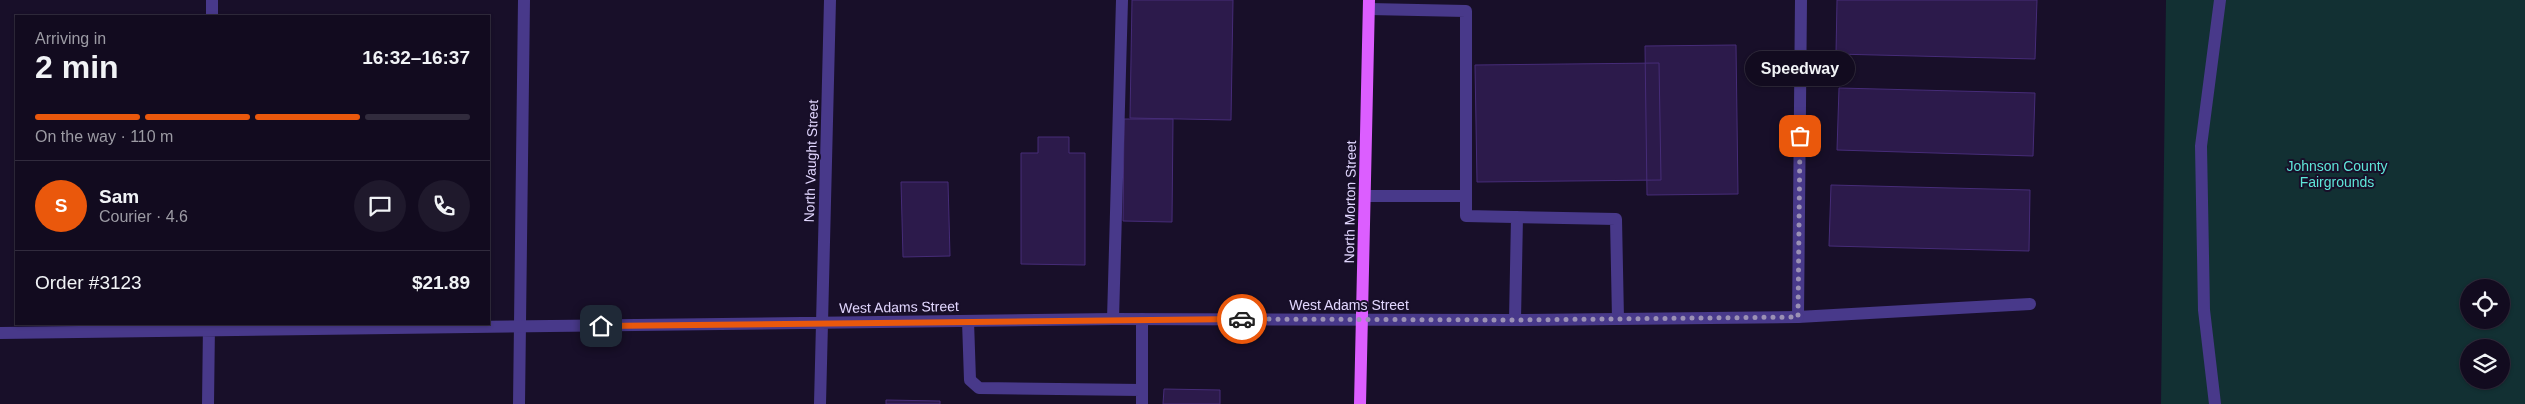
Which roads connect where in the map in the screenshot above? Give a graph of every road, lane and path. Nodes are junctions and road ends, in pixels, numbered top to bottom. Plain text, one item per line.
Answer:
1 (212, 0) edge
2 (524, 0) edge
3 (830, 0) edge
4 (1122, 0) edge
5 (1801, 0) edge
6 (2220, 0) edge
7 (1369, 4) edge
8 (212, 15) edge
9 (1365, 196) junction
10 (1466, 196) junction
11 (1517, 217) junction
12 (2030, 304) dead end
13 (1798, 317) junction
14 (1618, 318) junction
15 (1113, 319) junction
16 (1142, 319) junction
17 (1362, 320) junction
18 (1515, 320) junction
19 (968, 322) junction
20 (821, 324) junction
21 (522, 327) junction
22 (209, 328) edge
23 (0, 333) edge
24 (1141, 390) junction
25 (208, 404) edge
26 (519, 404) edge
27 (820, 404) edge
28 (1142, 404) edge
29 (1360, 404) edge
30 (2215, 404) edge

1 - 8 street
2 - 21 street
3 - 20 street, North Vaught Street
4 - 15 street
5 - 13 street
6 - 30 street
7 - 9 main road, North Morton Street
7 - 10 street
9 - 10 street
9 - 17 main road, North Morton Street
10 - 11 street
11 - 14 street
11 - 18 street
12 - 13 street, West Adams Street
13 - 14 street, West Adams Street
14 - 18 street, West Adams Street
15 - 16 street, West Adams Street
15 - 19 street, West Adams Street
16 - 17 street, West Adams Street
16 - 24 street
17 - 18 street, West Adams Street
17 - 29 main road, North Morton Street
19 - 20 street, West Adams Street
19 - 24 street
20 - 21 street, West Adams Street
20 - 27 street, North Vaught Street
21 - 22 street, West Adams Street
21 - 26 street
22 - 23 street, West Adams Street
22 - 25 street
24 - 28 street

